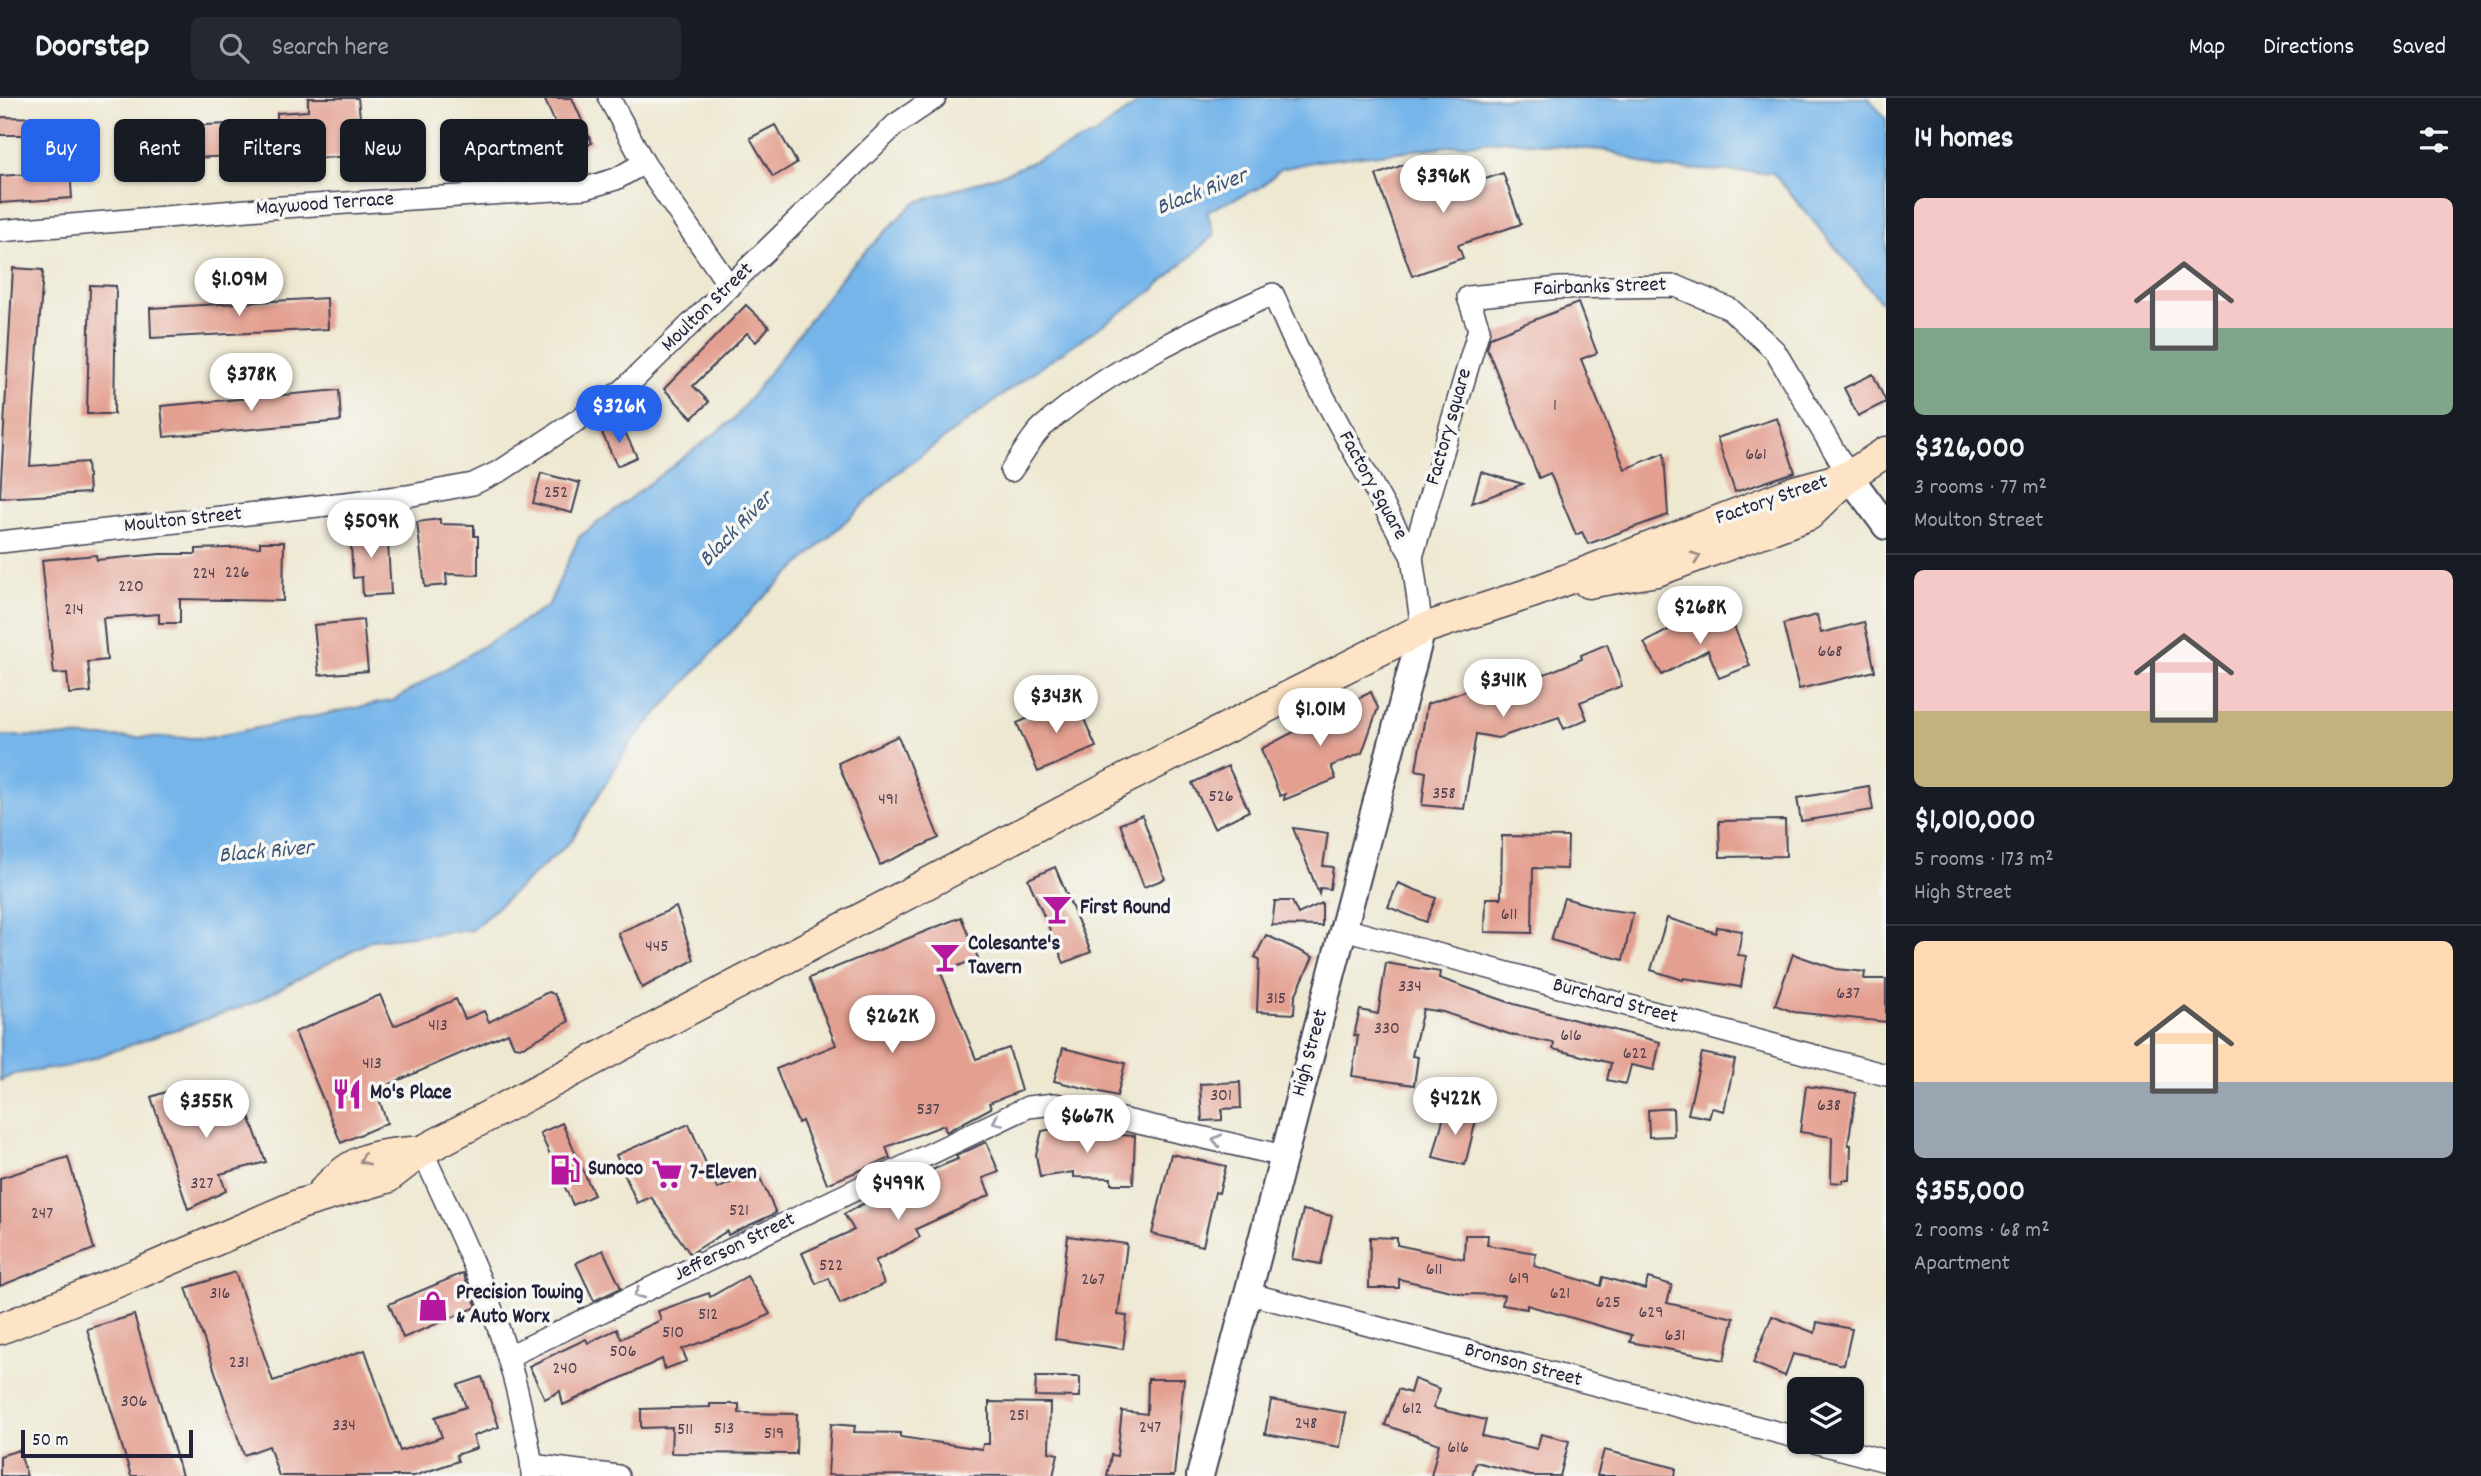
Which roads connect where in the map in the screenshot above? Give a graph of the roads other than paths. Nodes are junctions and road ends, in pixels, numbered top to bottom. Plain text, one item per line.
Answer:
1 (609, 98) edge
2 (935, 98) edge
3 (644, 163) junction
4 (0, 231) edge
5 (730, 287) junction
6 (1468, 297) joint
7 (1886, 452) edge
8 (1011, 471) dead end
9 (1849, 476) junction
10 (1886, 526) edge
11 (0, 542) edge
12 (1412, 557) junction
13 (1422, 629) junction
14 (1344, 929) junction
15 (1886, 1075) edge
16 (422, 1151) junction
17 (1284, 1156) junction
18 (1246, 1293) junction
19 (0, 1329) edge
20 (509, 1356) junction
21 (1787, 1435) edge
22 (1859, 1454) edge
23 (1886, 1461) edge
24 (532, 1470) edge
25 (618, 1476) edge
26 (1200, 1476) edge

1 - 3 street
2 - 5 street, Moulton Street
3 - 4 street, Maywood Terrace
3 - 5 street
5 - 11 street, Moulton Street
6 - 9 street, Fairbanks Street
6 - 12 street, Factory square
7 - 9 main road, Factory Street
8 - 12 street, Factory Square
9 - 10 street
9 - 13 main road, Factory Street
12 - 13 street, Factory Square
13 - 14 street, High Street
13 - 16 main road, Factory Street
14 - 15 street, Burchard Street
14 - 17 street, High Street
16 -> 19 main road
16 - 20 street
17 - 18 street, High Street
17 -> 20 street, Jefferson Street
18 - 21 street, Bronson Street
18 - 26 street, High Street
20 - 24 street
22 - 23 street
24 - 25 street

